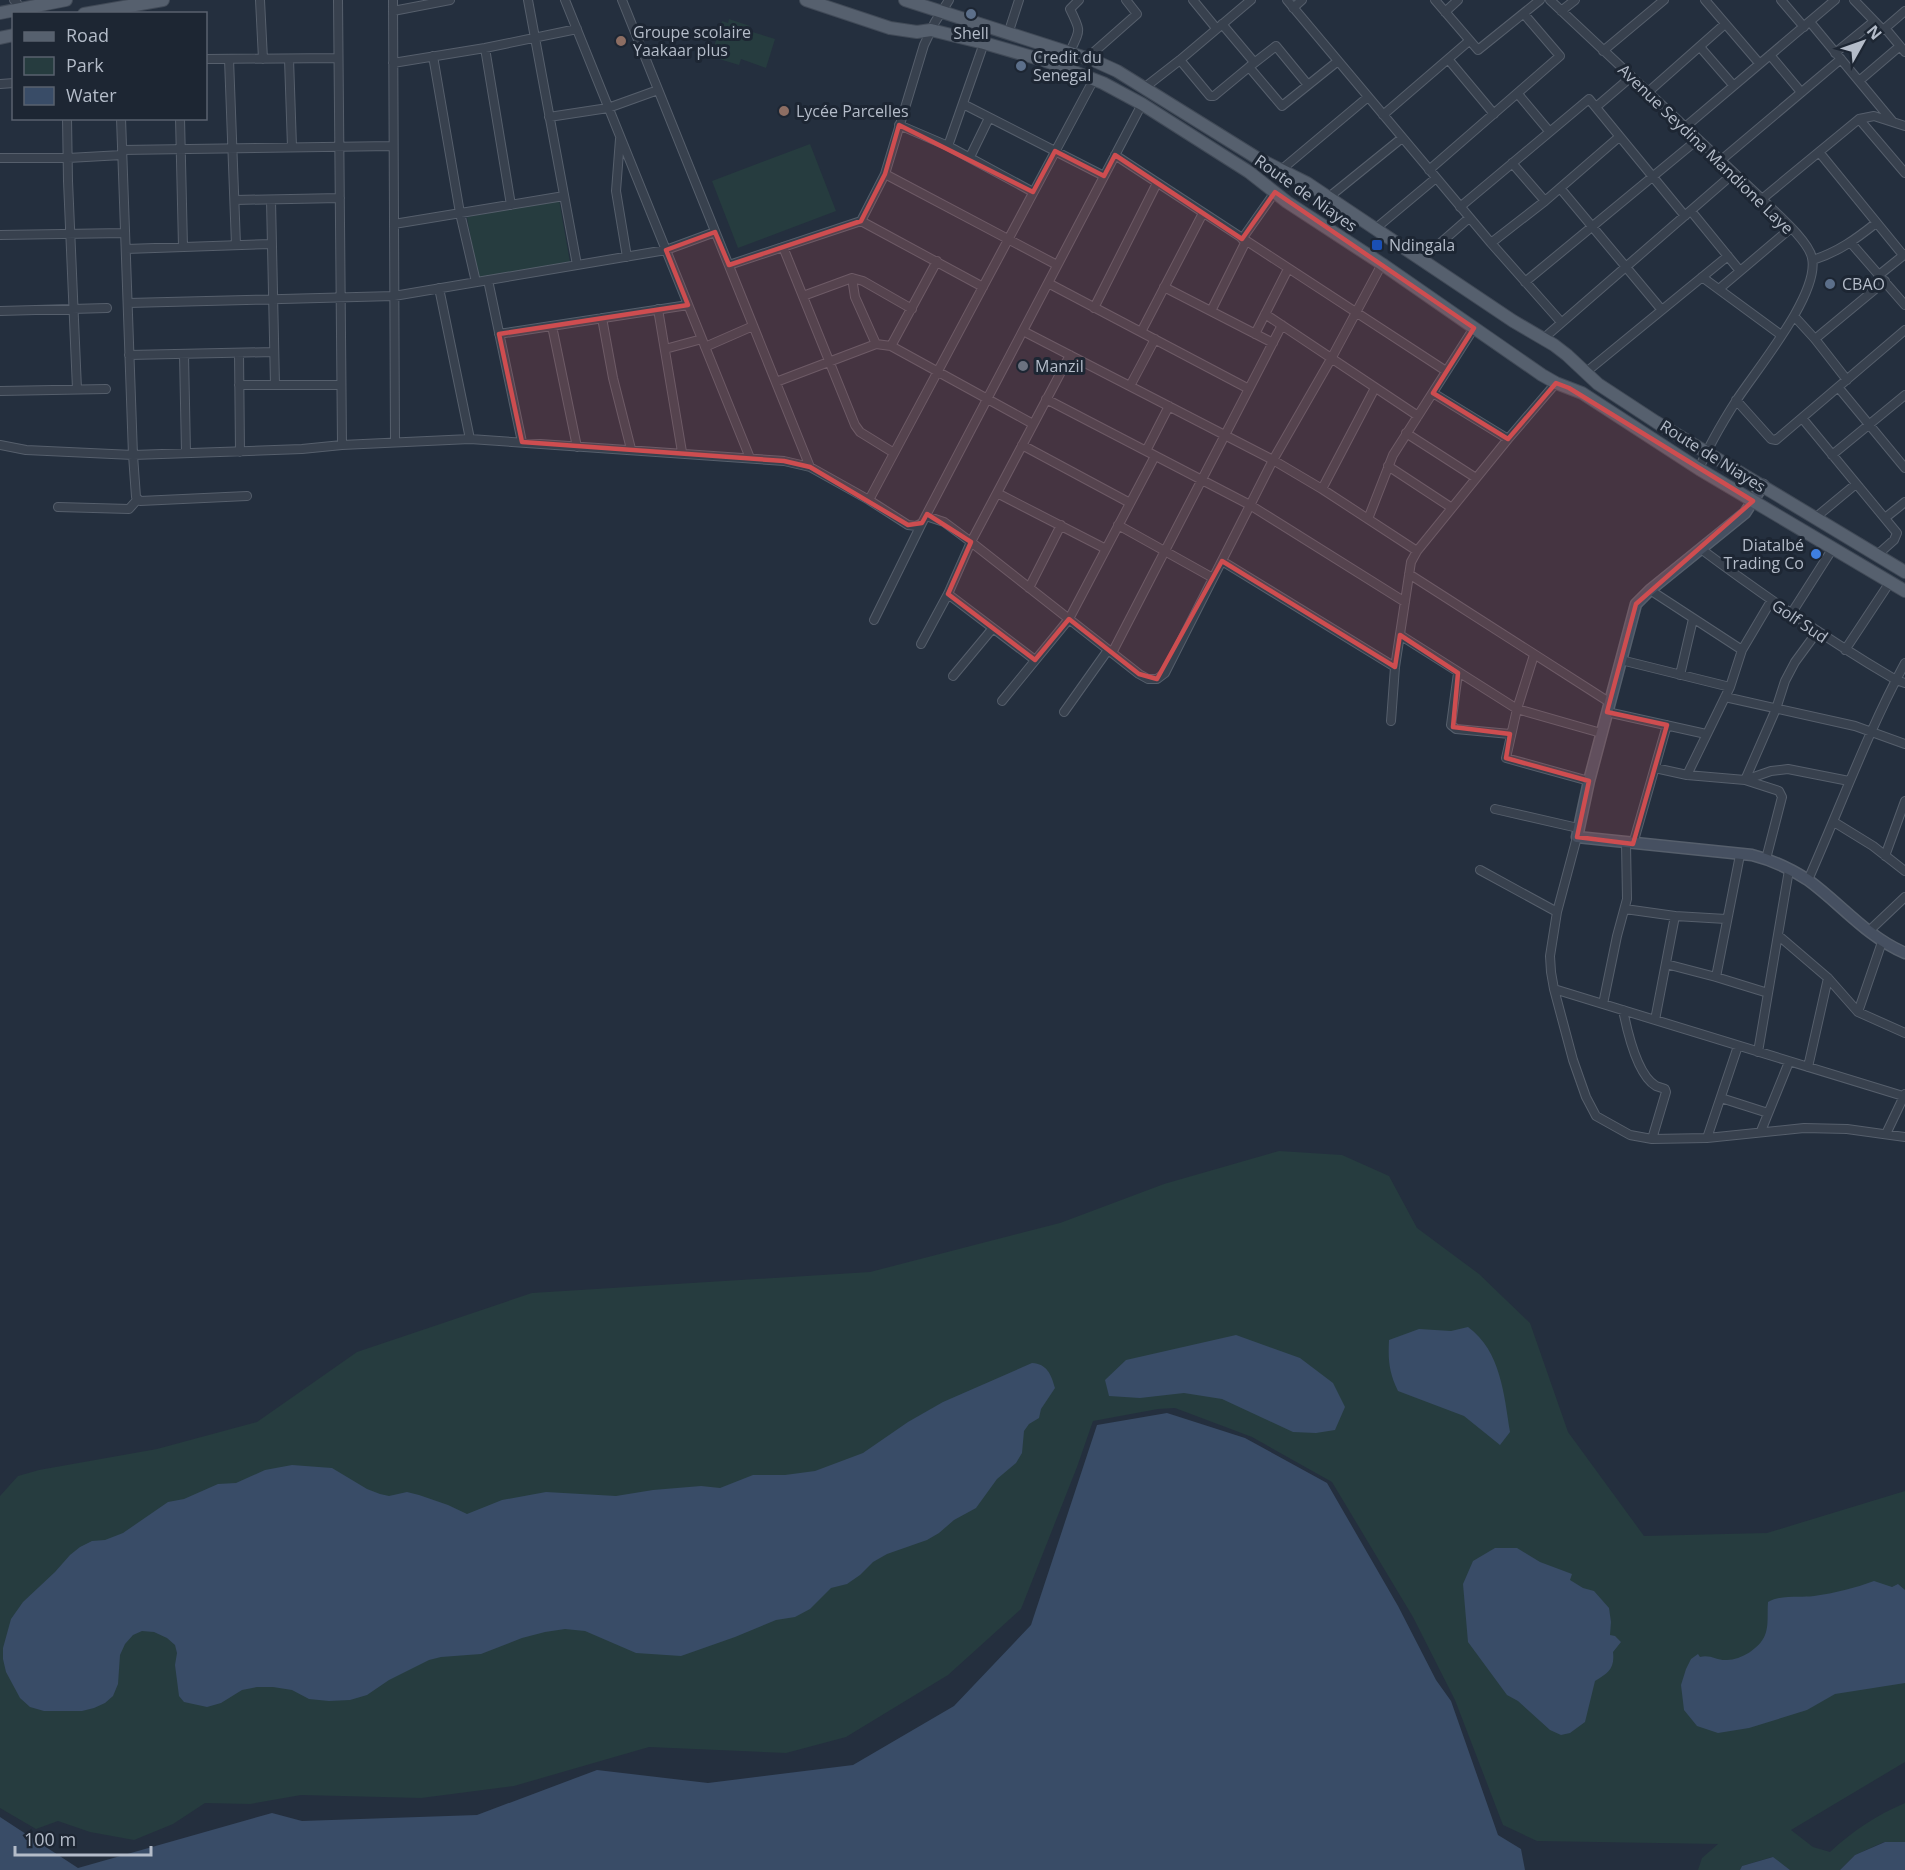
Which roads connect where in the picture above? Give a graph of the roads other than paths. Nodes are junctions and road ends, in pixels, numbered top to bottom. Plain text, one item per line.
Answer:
1 (66, 0) edge
2 (163, 0) edge
3 (260, 0) edge
4 (338, 0) edge
5 (393, 0) edge
6 (450, 0) edge
7 (528, 0) edge
8 (565, 0) edge
9 (622, 0) edge
10 (806, 0) edge
11 (905, 0) edge
12 (949, 0) edge
13 (1019, 0) edge
14 (1079, 0) edge
15 (1126, 0) edge
16 (1193, 0) edge
17 (1251, 0) edge
18 (1287, 0) edge
19 (1302, 0) edge
20 (1435, 0) edge
21 (1458, 0) edge
22 (1540, 0) edge
23 (1550, 0) edge
24 (1575, 0) edge
25 (1664, 0) edge
26 (1705, 0) edge
27 (1781, 0) edge
28 (1835, 0) edge
29 (1854, 0) edge
30 (16, 2) edge
31 (45, 4) junction
32 (0, 6) edge
33 (1293, 8) junction
34 (118, 10) edge
35 (393, 11) junction
36 (1561, 11) junction
37 (1905, 11) edge
38 (101, 12) edge
39 (942, 12) junction
40 (1445, 12) junction
41 (0, 13) edge
42 (1524, 14) junction
43 (1874, 22) junction
44 (1725, 24) junction
45 (1807, 24) junction
46 (1219, 26) junction
47 (1885, 28) junction
48 (576, 29) junction
49 (931, 30) junction
50 (1008, 34) junction
51 (535, 37) junction
52 (1469, 41) junction
53 (984, 43) junction
54 (1700, 47) junction
55 (485, 48) junction
56 (1902, 49) edge
57 (1603, 51) junction
58 (1069, 54) junction
59 (1770, 55) junction
60 (433, 56) junction
61 (1838, 56) junction
62 (338, 58) junction
63 (1448, 58) junction
64 (207, 59) edge
65 (229, 59) junction
66 (263, 59) junction
67 (289, 59) junction
68 (1086, 59) junction
69 (1180, 60) junction
70 (1338, 61) junction
71 (393, 63) junction
72 (1759, 63) junction
73 (1252, 65) junction
74 (1631, 77) junction
75 (1094, 79) junction
76 (1859, 81) junction
77 (1308, 85) junction
78 (1733, 86) junction
79 (1144, 88) junction
80 (658, 90) junction
81 (1801, 92) junction
82 (1647, 93) junction
83 (1518, 94) junction
84 (1368, 97) junction
85 (963, 104) junction
86 (1142, 104) junction
87 (1596, 107) junction
88 (608, 108) junction
89 (1494, 114) junction
90 (1383, 115) junction
91 (549, 117) junction
92 (989, 118) junction
93 (1859, 119) junction
94 (67, 120) edge
95 (121, 120) edge
96 (180, 120) edge
97 (1893, 122) junction
98 (899, 125) junction
99 (1905, 126) edge
100 (1684, 128) junction
101 (1549, 131) junction
102 (620, 136) junction
103 (1402, 138) junction
104 (1619, 138) junction
105 (1697, 140) junction
106 (339, 146) junction
107 (393, 146) junction
108 (948, 146) junction
109 (292, 147) junction
110 (233, 148) junction
111 (181, 149) junction
112 (1055, 151) junction
113 (1819, 152) junction
114 (122, 153) junction
115 (1115, 155) junction
116 (970, 157) junction
117 (68, 158) junction
118 (0, 159) edge
119 (1720, 161) junction
120 (1512, 162) junction
121 (1281, 170) junction
122 (1429, 170) junction
123 (1734, 173) junction
124 (1905, 173) edge
125 (885, 174) junction
126 (1104, 176) junction
127 (1436, 178) junction
128 (1653, 178) junction
129 (1157, 183) junction
130 (1560, 188) junction
131 (1034, 192) junction
132 (1275, 192) junction
133 (564, 196) junction
134 (1329, 197) junction
135 (340, 198) junction
136 (1762, 199) junction
137 (235, 200) junction
138 (271, 200) junction
139 (1545, 201) junction
140 (511, 205) junction
141 (1460, 207) junction
142 (460, 213) junction
143 (1203, 213) junction
144 (1688, 214) junction
145 (1469, 218) junction
146 (861, 221) junction
147 (394, 224) junction
148 (1876, 224) junction
149 (1594, 226) junction
150 (1791, 228) junction
151 (1375, 230) junction
152 (125, 232) junction
153 (715, 232) junction
154 (71, 234) junction
155 (0, 235) edge
156 (1008, 239) junction
157 (1244, 240) junction
158 (1491, 243) junction
159 (1851, 243) junction
160 (272, 244) junction
161 (237, 245) junction
162 (183, 246) junction
163 (783, 247) junction
164 (126, 249) junction
165 (666, 250) junction
166 (1904, 254) edge
167 (1728, 256) junction
168 (627, 257) junction
169 (1421, 260) junction
170 (1813, 260) junction
171 (937, 261) junction
172 (1382, 264) junction
173 (577, 265) junction
174 (729, 265) junction
175 (1058, 265) junction
176 (1626, 266) junction
177 (1288, 269) junction
178 (1740, 271) junction
179 (1702, 276) junction
180 (852, 278) junction
181 (1882, 278) junction
182 (488, 280) junction
183 (476, 282) junction
184 (1525, 282) junction
185 (1048, 284) junction
186 (983, 287) junction
187 (1164, 287) junction
188 (439, 288) junction
189 (1719, 289) junction
190 (394, 296) junction
191 (803, 296) junction
192 (341, 298) junction
193 (273, 299) junction
194 (1904, 301) edge
195 (128, 303) junction
196 (688, 305) junction
197 (107, 308) dead end
198 (1094, 308) junction
199 (75, 309) junction
200 (658, 309) junction
201 (912, 309) junction
202 (1661, 309) junction
203 (0, 311) edge
204 (1210, 311) junction
205 (1265, 314) junction
206 (1355, 314) junction
207 (1794, 316) junction
208 (602, 318) junction
209 (1561, 322) junction
210 (552, 326) junction
211 (753, 326) junction
212 (1281, 326) junction
213 (1474, 328) junction
214 (1905, 330) edge
215 (1023, 331) junction
216 (1141, 332) junction
217 (499, 334) junction
218 (1255, 334) junction
219 (1781, 335) junction
220 (1544, 338) junction
221 (1155, 339) junction
222 (1815, 339) junction
223 (703, 343) junction
224 (1273, 343) junction
225 (876, 344) junction
226 (891, 346) junction
227 (664, 349) junction
228 (274, 352) junction
229 (239, 353) junction
230 (184, 354) junction
231 (129, 355) junction
232 (1070, 355) junction
233 (1331, 359) junction
234 (829, 362) junction
235 (1446, 371) junction
236 (938, 372) junction
237 (1585, 373) junction
238 (1847, 380) junction
239 (776, 382) junction
240 (1556, 383) junction
241 (239, 385) junction
242 (275, 385) junction
243 (341, 385) junction
244 (1130, 386) junction
245 (1838, 387) junction
246 (1249, 388) junction
247 (1375, 388) junction
248 (77, 389) junction
249 (106, 389) dead end
250 (0, 391) edge
251 (1433, 393) junction
252 (1905, 395) edge
253 (987, 399) junction
254 (1046, 399) junction
255 (1736, 400) junction
256 (1170, 406) junction
257 (1418, 416) junction
258 (1802, 418) junction
259 (1033, 424) junction
260 (1869, 424) junction
261 (1406, 434) junction
262 (1225, 435) junction
263 (470, 439) junction
264 (1508, 439) junction
265 (395, 442) junction
266 (522, 442) junction
267 (0, 445) edge
268 (342, 445) junction
269 (1022, 445) junction
270 (577, 447) junction
271 (631, 449) junction
272 (1146, 451) junction
273 (1707, 451) junction
274 (240, 452) junction
275 (682, 452) junction
276 (186, 453) junction
277 (894, 453) junction
278 (133, 454) junction
279 (1832, 455) junction
280 (1155, 456) junction
281 (750, 458) junction
282 (1274, 460) junction
283 (1904, 464) edge
284 (1388, 466) junction
285 (810, 467) junction
286 (1699, 470) junction
287 (1476, 478) junction
288 (1202, 480) junction
289 (1856, 484) junction
290 (1763, 485) junction
291 (1322, 489) junction
292 (997, 493) junction
293 (247, 496) dead end
294 (137, 500) junction
295 (869, 500) junction
296 (1752, 501) junction
297 (1905, 502) edge
298 (1130, 503) junction
299 (1250, 506) junction
300 (58, 507) dead end
301 (1452, 507) junction
302 (1815, 518) junction
303 (1368, 519) junction
304 (1885, 519) junction
305 (924, 520) junction
306 (1061, 525) junction
307 (1119, 525) junction
308 (971, 542) junction
309 (1833, 548) junction
310 (1106, 549) junction
311 (1701, 549) junction
312 (1165, 551) junction
313 (1417, 551) junction
314 (1876, 556) junction
315 (1222, 561) junction
316 (1905, 572) edge
317 (1409, 574) junction
318 (1213, 578) junction
319 (1890, 582) junction
320 (1029, 588) junction
321 (1650, 590) junction
322 (1905, 591) edge
323 (948, 594) junction
324 (1771, 601) junction
325 (1405, 602) junction
326 (1791, 614) junction
327 (1069, 619) junction
328 (1693, 619) junction
329 (874, 620) dead end
330 (993, 628) junction
331 (1817, 632) junction
332 (1400, 635) junction
333 (921, 644) dead end
334 (1742, 650) junction
335 (1845, 650) junction
336 (1110, 652) junction
337 (1534, 655) junction
338 (1035, 660) junction
339 (1621, 660) junction
340 (1905, 663) edge
341 (1395, 667) junction
342 (1458, 673) junction
343 (1680, 675) junction
344 (953, 676) dead end
345 (1896, 680) junction
346 (1905, 683) edge
347 (1730, 687) junction
348 (1725, 697) junction
349 (1002, 701) dead end
350 (1608, 707) junction
351 (1517, 709) junction
352 (1776, 709) junction
353 (1064, 712) dead end
354 (1390, 721) dead end
355 (1667, 725) junction
356 (1871, 731) junction
357 (1601, 733) junction
358 (1510, 734) junction
359 (1706, 734) junction
360 (1905, 744) edge
361 (1655, 768) junction
362 (1687, 775) junction
363 (1745, 780) junction
364 (1589, 781) junction
365 (1849, 781) junction
366 (1905, 801) edge
367 (1495, 809) dead end
368 (1834, 822) junction
369 (1578, 832) junction
370 (1629, 844) junction
371 (1740, 855) junction
372 (1885, 856) junction
373 (1766, 859) junction
374 (1480, 870) dead end
375 (1789, 870) junction
376 (1905, 871) edge
377 (1808, 880) junction
378 (1905, 897) edge
379 (1625, 909) junction
380 (1557, 912) junction
381 (1675, 916) junction
382 (1726, 919) junction
383 (1869, 931) junction
384 (1779, 936) junction
385 (1882, 942) junction
386 (1905, 953) edge
387 (1666, 964) junction
388 (1716, 977) junction
389 (1828, 978) junction
390 (1554, 989) junction
391 (1768, 993) junction
392 (1602, 1004) junction
393 (1623, 1010) junction
394 (1858, 1012) junction
395 (1655, 1020) junction
396 (1905, 1033) edge
397 (1738, 1046) junction
398 (1758, 1052) junction
399 (1789, 1062) junction
400 (1808, 1067) junction
401 (1904, 1095) edge
402 (1721, 1098) junction
403 (1768, 1113) junction
404 (1761, 1131) junction
405 (1886, 1134) junction
406 (1905, 1137) edge
407 (1707, 1138) junction
408 (1652, 1139) junction

1 - 31 main road
2 - 34 main road
3 - 66 street
4 - 62 street
5 - 35 street
6 - 35 street
7 - 51 street
8 - 48 street
9 - 80 street
10 - 49 main road, Route de Niayes
11 - 39 main road, Route de Niayes
12 - 39 street
13 - 50 street
14 - 58 street
15 - 68 street
16 - 46 street
17 - 46 street
18 - 33 street
19 - 33 street
20 - 40 street
21 - 40 street
22 - 42 street
23 - 36 street, Avenue Seydina Mandione Laye
24 - 36 street
25 - 57 street
26 - 44 street
27 - 45 street
28 - 45 street
29 - 43 street
30 - 31 main road
30 - 32 main road
31 - 41 main road
33 - 70 street
34 - 38 main road
35 - 71 street
36 - 57 street, Avenue Seydina Mandione Laye
37 - 47 street
39 - 49 street
39 - 50 main road, Route de Niayes
40 - 52 street
42 - 52 street
42 - 83 street
43 - 47 street
43 - 61 street
44 - 54 street
44 - 72 street
45 - 59 street
45 - 61 street
46 - 69 street
46 - 73 street
47 - 56 street
48 - 51 street
48 - 88 street
49 - 53 main road, Route de Niayes
49 - 98 street
50 - 58 main road, Route de Niayes
51 - 55 street
51 - 91 street
52 - 63 street
53 - 75 main road, Route de Niayes
53 - 85 street
54 - 78 street
54 - 82 street
55 - 60 street
55 - 140 street
56 - 76 street
57 - 74 street, Avenue Seydina Mandione Laye
58 - 68 main road, Route de Niayes
59 - 72 street
59 - 81 street
60 - 71 street
60 - 142 street
61 - 76 street
61 - 81 street
62 - 67 street
62 - 106 street
63 - 89 street
63 - 90 street
64 - 65 street
65 - 66 street
65 - 110 street
66 - 67 street
67 - 109 street
68 - 79 main road, Route de Niayes
69 - 73 street
69 - 79 street
70 - 77 street
70 - 84 street
71 - 107 street
72 - 78 street
73 - 77 street
73 - 77 street
74 - 82 street, Avenue Seydina Mandione Laye
74 - 87 street
75 - 86 main road, Route de Niayes
75 - 112 street
76 - 97 street
78 - 100 street
79 - 121 main road, Route de Niayes
80 - 88 street
80 - 153 street
81 - 119 street
82 - 100 street, Avenue Seydina Mandione Laye
83 - 89 street
83 - 101 street
84 - 90 street
84 - 121 street
85 - 92 street
85 - 108 street
86 - 115 street
86 - 132 main road, Route de Niayes
87 - 101 street
87 - 104 street
88 - 91 street
88 - 102 street
89 - 122 street
90 - 103 street
91 - 133 street
92 - 112 street
92 - 116 street
93 - 97 street
93 - 113 street
93 - 124 street
94 - 117 street
95 - 114 street
96 - 111 street
97 - 99 street
98 - 108 street
98 - 125 street
100 - 105 street, Avenue Seydina Mandione Laye
101 - 120 street
102 - 165 street
102 - 168 street
103 - 122 street
103 - 134 street
104 - 128 street
104 - 130 street
105 - 119 street, Avenue Seydina Mandione Laye
105 - 128 street
106 - 107 street
106 - 109 street
106 - 135 street
107 - 147 street
108 - 116 street
109 - 110 street
110 - 111 street
110 - 137 street
111 - 114 street
111 - 162 street
112 - 126 street
112 - 131 street
113 - 136 street
113 - 148 street
114 - 117 street
114 - 152 street
115 - 126 street
115 - 129 street
116 - 131 street
117 - 118 street
117 - 154 street
119 - 123 street, Avenue Seydina Mandione Laye
120 - 139 street
120 - 141 street
121 - 134 main road, Route de Niayes
122 - 127 street
123 - 136 street, Avenue Seydina Mandione Laye
123 - 144 street
125 - 146 street
125 - 156 street
126 - 175 street
127 - 141 street
127 - 151 street
128 - 144 street
128 - 149 street
129 - 143 street
129 - 198 street
130 - 139 street
130 - 149 street
131 - 156 street
132 - 157 street
132 - 172 main road, Route de Niayes
133 - 140 street
133 - 173 street
134 - 151 main road, Route de Niayes
135 - 138 street
135 - 192 street
136 - 150 street, Avenue Seydina Mandione Laye
137 - 138 street
137 - 161 street
138 - 160 street
139 - 158 street
140 - 142 street
141 - 145 street
142 - 147 street
142 - 183 street
143 - 157 street
143 - 187 street
144 - 167 street
144 - 176 street
145 - 158 street
145 - 169 street
146 - 163 street
146 - 171 street
147 - 190 street
148 - 159 street
148 - 166 street
149 - 176 street
149 - 184 street
150 - 170 street, Avenue Seydina Mandione Laye
150 - 178 street
151 - 169 main road, Route de Niayes
152 - 154 street
152 - 164 street
153 - 165 street
153 - 174 street
154 - 155 street
154 - 199 street
156 - 175 street
156 - 186 street
157 - 177 street
157 - 204 street
158 - 184 street
159 - 170 street
159 - 181 street
160 - 161 street
160 - 193 street
161 - 162 street
162 - 164 street
163 - 174 street
163 - 191 street
164 - 195 street
165 - 168 street
165 - 196 street
166 - 181 street
167 - 178 street
167 - 179 street
168 - 173 street
169 - 220 main road, Route de Niayes
170 - 207 street
171 - 186 street
171 - 201 street
172 - 206 street
172 - 213 main road, Route de Niayes
173 - 182 street
174 - 211 street
175 - 185 street
176 - 202 street
176 - 209 street
177 - 205 street
177 - 206 street
178 - 189 street
179 - 189 street
179 - 202 street
180 - 191 street
180 - 201 street
180 - 225 street
181 - 194 street
181 - 222 street
182 - 183 street
182 - 217 street
183 - 188 street
184 - 209 street
185 - 198 street
185 - 215 street
186 - 236 street
187 - 204 street
187 - 216 street
188 - 190 street
188 - 263 street
189 - 219 street
190 - 192 street
190 - 265 street
191 - 234 street
192 - 193 street
192 - 243 street
193 - 195 street
193 - 228 street
195 - 231 street
196 - 200 street
196 - 223 street
197 - 199 street
198 - 216 street
199 - 203 street
199 - 248 street
200 - 208 street
200 - 227 street
201 - 226 street
202 - 237 street
204 - 218 street
205 - 212 street
205 - 218 street
206 - 233 street
206 - 235 street
207 - 219 street
207 - 222 street
208 - 210 street
208 - 271 street
209 - 220 street
210 - 217 street
210 - 270 street
211 - 223 street
211 - 239 street
212 - 224 street
212 - 233 street
213 - 235 street
213 - 240 main road, Route de Niayes
214 - 238 street
215 - 232 street
215 - 253 street
216 - 221 street
217 - 266 street
218 - 224 street
219 - 255 street
220 - 237 main road, Route de Niayes
221 - 244 street
221 - 246 street
222 - 238 street
223 - 227 street
223 - 281 street
224 - 246 street
225 - 226 street
225 - 234 street
226 - 236 street
227 - 275 street
228 - 229 street
228 - 242 street
229 - 230 street
229 - 241 street
230 - 231 street
230 - 276 street
231 - 278 street
232 - 244 street
232 - 254 street
233 - 247 street
233 - 282 street
234 - 239 street
234 - 277 street
235 - 251 street
236 - 253 street
236 - 277 street
237 - 273 main road, Route de Niayes
238 - 245 street
239 - 285 street
240 - 264 street
240 - 286 main road, Route de Niayes
241 - 242 street
241 - 274 street
242 - 243 street
243 - 268 street
244 - 256 street
245 - 258 street
245 - 260 street
246 - 262 street
247 - 257 street
247 - 291 street
248 - 249 street
248 - 250 street
251 - 257 street
251 - 264 street
252 - 260 street
253 - 259 street
253 - 305 street
254 - 259 street
254 - 272 street
255 - 258 street
255 - 273 street
256 - 262 street
256 - 272 street
257 - 261 street
258 - 279 street
259 - 269 street
260 - 279 street
260 - 283 street
261 - 284 street
261 - 287 street
262 - 282 street
262 - 288 street
263 - 265 street
263 - 266 street
264 - 287 street
265 - 268 street
266 - 270 street
267 - 278 street
268 - 274 street
269 - 292 street
269 - 298 street
270 - 271 street
271 - 275 street
272 - 280 street
273 - 286 street
273 - 290 main road, Route de Niayes
274 - 276 street
275 - 281 street
276 - 278 street
277 - 295 street
278 - 294 street
279 - 289 street
280 - 288 street
280 - 298 street
281 - 285 street
282 - 291 street
282 - 299 street
284 - 301 street
284 - 303 street
285 - 295 street
286 - 296 main road, Route de Niayes
287 - 301 street
288 - 299 street
288 - 312 street
289 - 302 street
289 - 304 street
290 - 296 street
290 - 302 main road, Route de Niayes
291 - 303 street
292 - 306 street
292 - 308 street
293 - 294 street
294 - 300 street
295 - 305 street
296 - 309 main road, Route de Niayes
296 - 311 street
297 - 304 street
298 - 307 street
299 - 315 street
299 - 325 street
301 - 313 street
302 - 314 main road, Route de Niayes
303 - 313 street
304 - 314 street
305 - 308 street
305 - 329 street
306 - 310 street
306 - 320 street
307 - 310 street
307 - 312 street
308 - 320 street
308 - 323 street
309 - 319 main road, Route de Niayes
309 - 326 street
310 - 327 street
311 - 321 street
311 - 324 street, Golf Sud
312 - 318 street
312 - 336 street
313 - 317 street
314 - 316 main road, Route de Niayes
315 - 318 street
315 - 341 street
317 - 325 street
317 - 337 street
318 - 336 street
319 - 322 main road, Route de Niayes
319 - 335 street
320 - 327 street
321 - 328 street
321 - 339 street
323 - 330 street
323 - 333 street
324 - 326 street, Golf Sud
324 - 334 street
325 - 332 street
326 - 331 street, Golf Sud
327 - 336 street
327 - 338 street
328 - 334 street
328 - 343 street
330 - 338 street
330 - 344 street
331 - 335 street, Golf Sud
331 - 352 street
332 - 341 street
332 - 342 street
334 - 347 street
335 - 345 street, Golf Sud
336 - 353 street
337 - 350 street
337 - 351 street
338 - 349 street
339 - 343 street
339 - 350 street
340 - 345 street
341 - 354 street
342 - 351 street
342 - 358 street
343 - 347 street
345 - 346 street, Golf Sud
345 - 356 street
347 - 348 street
348 - 352 street
348 - 359 street
350 - 355 street
350 - 357 street
351 - 357 street
351 - 358 street
352 - 356 street
352 - 363 street
355 - 359 street
355 - 361 street
356 - 360 street
356 - 365 street
357 - 364 street
358 - 364 street
359 - 362 street
361 - 362 street
361 - 370 street
362 - 363 street
363 - 365 street
363 - 373 street
364 - 369 street
365 - 368 street
366 - 372 street
367 - 369 street
368 - 372 street
368 - 377 street
369 - 370 street
369 - 380 street
370 - 371 street
370 - 379 street
371 - 373 street
371 - 382 street
372 - 376 street
373 - 375 street
374 - 380 street
375 - 377 street
375 - 384 street
377 - 383 street
378 - 383 street
379 - 381 street
379 - 392 street
380 - 390 street
381 - 382 street
381 - 387 street
382 - 388 street
383 - 385 street
384 - 389 street
384 - 391 street
385 - 386 street
385 - 394 street
387 - 388 street
387 - 395 street
388 - 391 street
389 - 394 street
389 - 400 street
390 - 392 street
390 - 408 street
391 - 398 street
392 - 393 street
393 - 395 street
393 - 408 street
394 - 396 street
395 - 397 street
397 - 398 street
397 - 402 street
398 - 399 street
399 - 400 street
399 - 403 street
400 - 401 street
401 - 405 street
402 - 403 street
402 - 407 street
403 - 404 street
404 - 405 street
404 - 407 street
405 - 406 street
407 - 408 street

